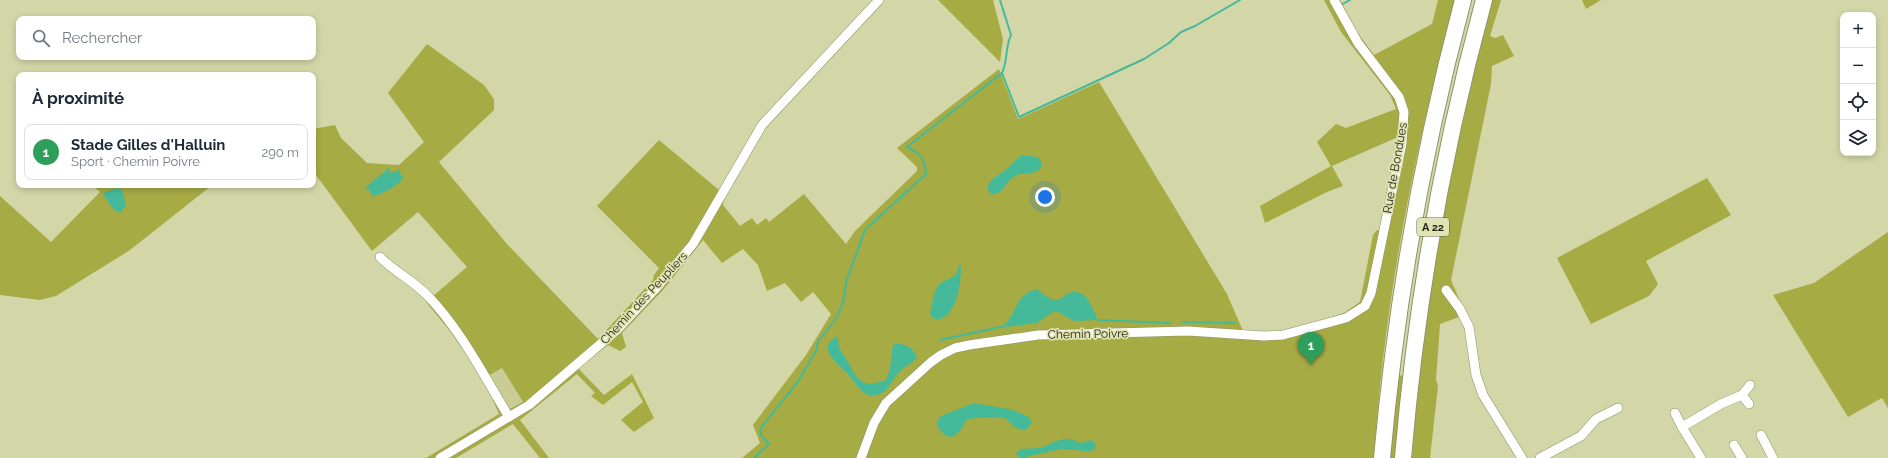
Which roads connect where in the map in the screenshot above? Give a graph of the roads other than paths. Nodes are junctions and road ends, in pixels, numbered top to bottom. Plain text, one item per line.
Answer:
1 (879, 0) edge
2 (1334, 0) edge
3 (1463, 0) edge
4 (1484, 0) edge
5 (380, 257) dead end
6 (1446, 290) dead end
7 (1365, 306) joint
8 (1750, 385) dead end
9 (1742, 395) junction
10 (1750, 404) dead end
11 (1618, 408) dead end
12 (1675, 413) dead end
13 (510, 417) junction
14 (1682, 427) junction
15 (1761, 435) dead end
16 (1734, 445) dead end
17 (440, 458) edge
18 (861, 458) edge
19 (1382, 458) edge
20 (1403, 458) edge
21 (1522, 458) edge
22 (1540, 458) edge
23 (1701, 458) edge
24 (1742, 458) edge
25 (1773, 458) edge

1 - 13 street, Chemin des Peupliers
2 - 7 street, Rue de Bondues
3 - 19 highway, A 22
4 - 20 highway, A 22
5 - 13 street
6 - 21 street
7 - 18 street, Chemin Poivre
8 - 9 street
9 - 10 street
9 - 14 street
11 - 22 street
12 - 14 street
13 - 17 street, Chemin des Peupliers
14 - 23 street
15 - 25 street
16 - 24 street

